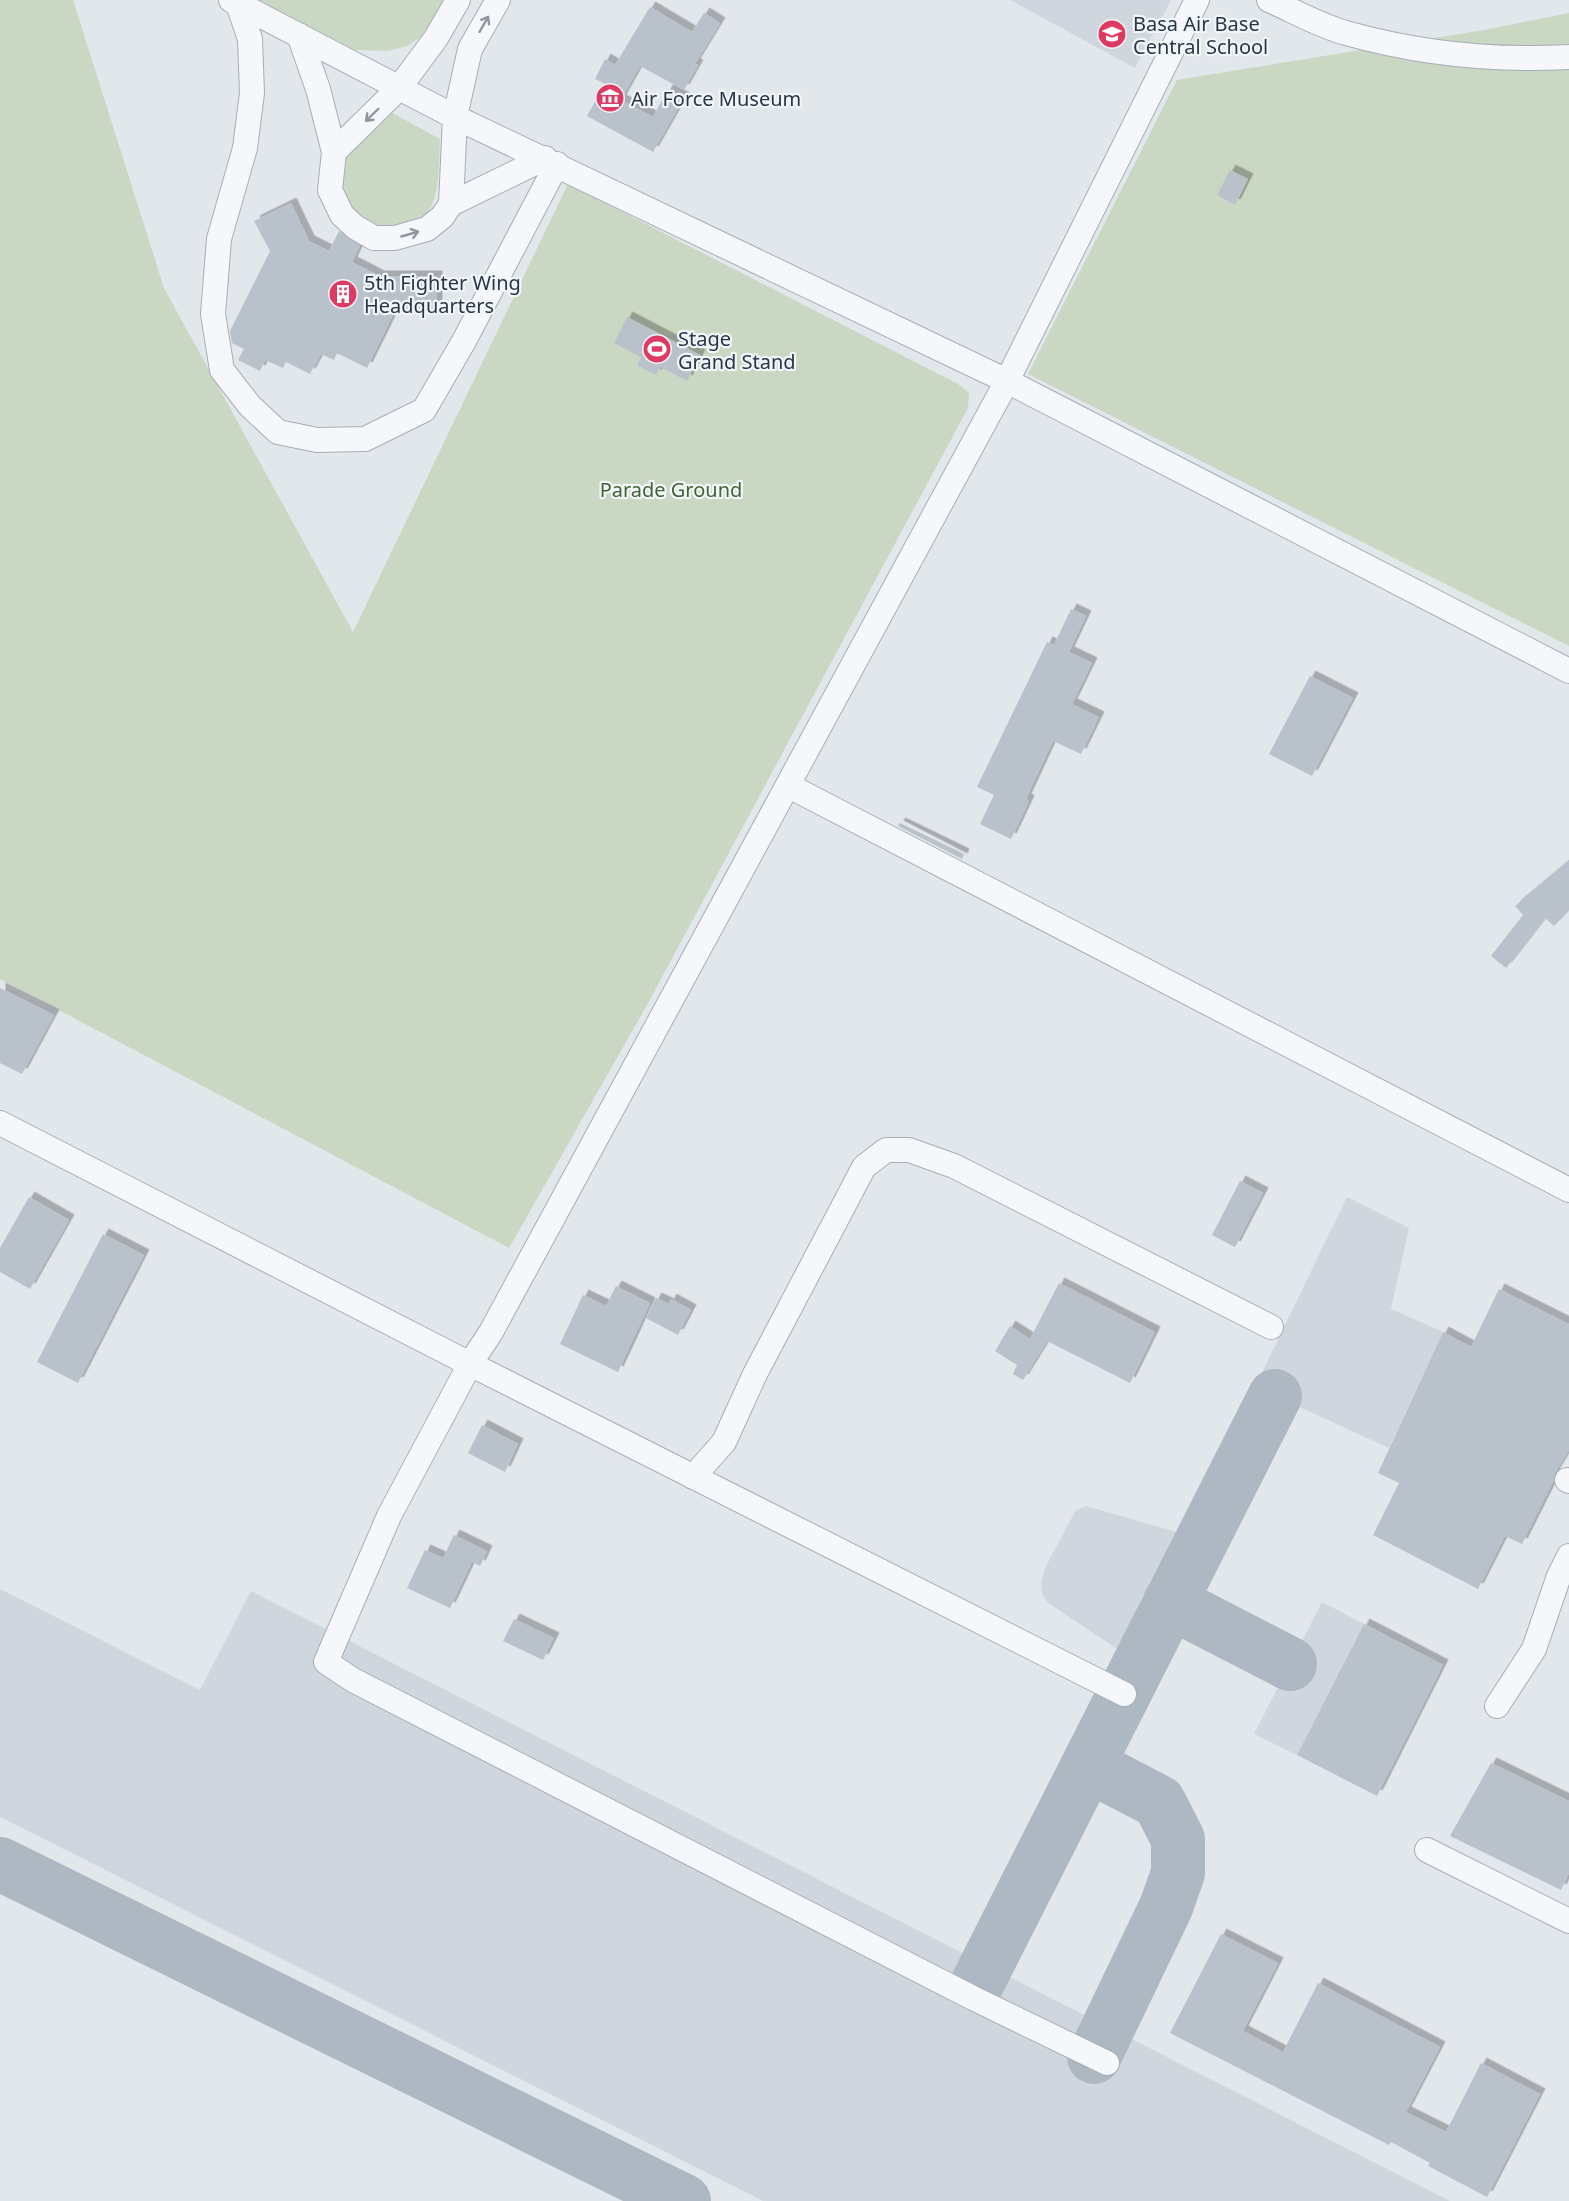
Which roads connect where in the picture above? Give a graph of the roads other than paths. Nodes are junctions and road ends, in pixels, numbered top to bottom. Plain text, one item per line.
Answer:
1 (458, 0) edge
2 (498, 0) edge
3 (1197, 0) edge
4 (1269, 0) edge
5 (235, 2) edge
6 (299, 35) junction
7 (1569, 57) edge
8 (399, 88) junction
9 (454, 117) junction
10 (334, 152) junction
11 (551, 161) junction
12 (451, 204) junction
13 (1007, 381) junction
14 (1569, 670) edge
15 (789, 786) junction
16 (0, 1123) edge
17 (1569, 1190) edge
18 (1271, 1327) dead end
19 (470, 1364) junction
20 (693, 1477) junction
21 (1569, 1556) edge
22 (1124, 1694) dead end
23 (1497, 1706) dead end
24 (1427, 1850) dead end
25 (1569, 1921) edge
26 (1107, 2063) dead end

1 - 8 lane
9 -> 2 lane
3 - 13 lane
4 - 7 lane
5 - 6 lane
5 - 11 lane
6 - 8 lane
6 - 10 lane
8 - 9 lane
8 -> 10 lane
9 - 11 lane
9 - 12 lane
10 -> 12 lane
11 - 12 lane
11 - 13 lane
13 - 14 lane
13 - 15 lane
15 - 17 lane
15 - 19 lane
16 - 19 lane
18 - 20 lane
19 - 20 lane
19 - 26 lane
20 - 22 lane
21 - 23 lane
24 - 25 lane

